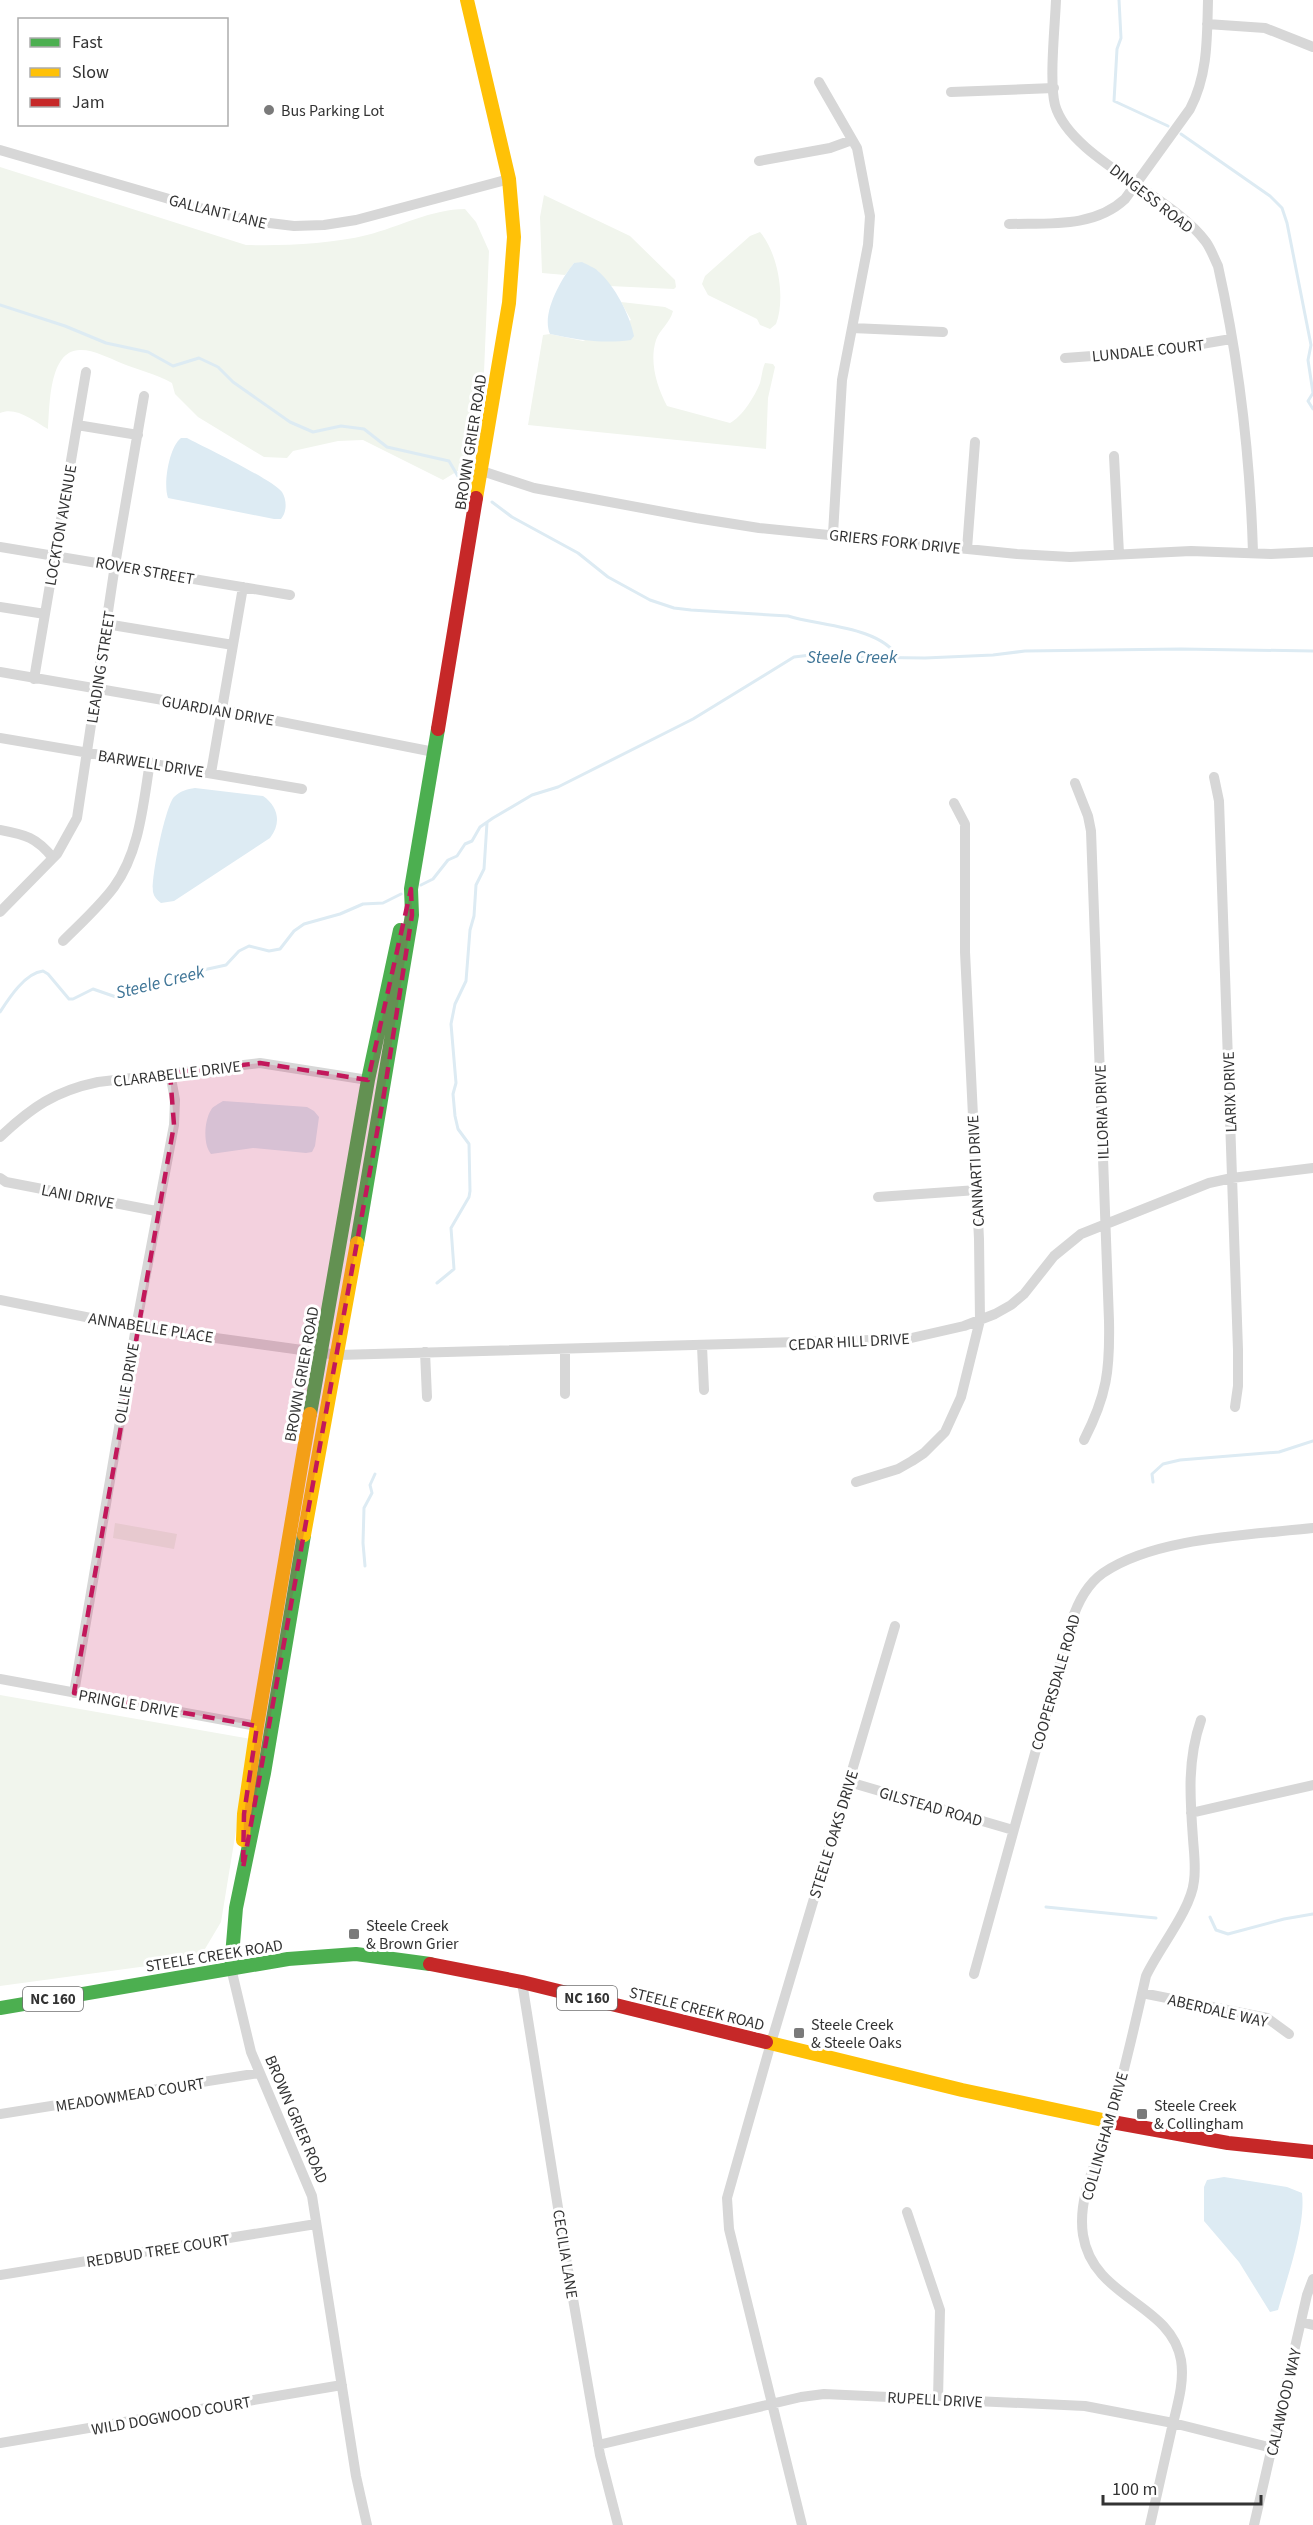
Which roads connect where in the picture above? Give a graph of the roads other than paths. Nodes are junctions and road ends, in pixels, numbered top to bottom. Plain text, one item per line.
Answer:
1 (467, 0) edge
2 (1056, 0) edge
3 (1208, 0) edge
4 (1207, 24) junction
5 (1313, 47) edge
6 (819, 82) dead end
7 (1054, 88) junction
8 (951, 92) dead end
9 (852, 140) junction
10 (0, 150) edge
11 (759, 161) dead end
12 (509, 179) junction
13 (1138, 185) junction
14 (1009, 224) dead end
15 (852, 328) junction
16 (943, 332) dead end
17 (1231, 339) junction
18 (1065, 358) dead end
19 (86, 372) dead end
20 (144, 396) dead end
21 (77, 425) junction
22 (138, 435) junction
23 (975, 442) dead end
24 (1114, 456) dead end
25 (482, 471) junction
26 (833, 534) junction
27 (0, 547) edge
28 (967, 549) junction
29 (1253, 552) junction
30 (1313, 552) edge
31 (1119, 554) junction
32 (56, 555) junction
33 (115, 565) junction
34 (243, 587) junction
35 (290, 595) dead end
36 (0, 607) edge
37 (45, 614) junction
38 (106, 624) junction
39 (233, 645) junction
40 (0, 672) edge
41 (34, 679) junction
42 (96, 690) junction
43 (221, 710) junction
44 (0, 738) edge
45 (434, 752) junction
46 (87, 753) junction
47 (150, 762) junction
48 (211, 773) junction
49 (1214, 777) dead end
50 (1075, 783) dead end
51 (302, 789) dead end
52 (954, 803) dead end
53 (0, 830) edge
54 (53, 858) junction
55 (411, 889) junction
56 (0, 912) edge
57 (63, 941) dead end
58 (170, 1073) junction
59 (369, 1080) junction
60 (0, 1137) edge
61 (1313, 1168) edge
62 (0, 1178) edge
63 (1232, 1178) junction
64 (977, 1190) junction
65 (878, 1197) dead end
66 (156, 1211) junction
67 (1105, 1224) junction
68 (360, 1230) junction
69 (0, 1300) edge
70 (981, 1320) junction
71 (136, 1326) junction
72 (702, 1346) junction
73 (565, 1350) junction
74 (321, 1352) junction
75 (425, 1352) junction
76 (338, 1355) junction
77 (704, 1390) dead end
78 (565, 1394) dead end
79 (427, 1397) dead end
80 (1235, 1407) dead end
81 (1084, 1440) dead end
82 (856, 1482) dead end
83 (1313, 1528) edge
84 (896, 1626) dead end
85 (0, 1679) edge
86 (74, 1693) junction
87 (1200, 1720) dead end
88 (257, 1726) junction
89 (849, 1782) junction
90 (1313, 1785) edge
91 (1191, 1813) junction
92 (1013, 1830) junction
93 (243, 1868) junction
94 (231, 1968) junction
95 (974, 1974) dead end
96 (522, 1982) junction
97 (1142, 1994) junction
98 (0, 2008) edge
99 (1289, 2034) dead end
100 (771, 2043) junction
101 (260, 2073) junction
102 (0, 2114) edge
103 (1110, 2122) junction
104 (1313, 2152) edge
105 (907, 2212) dead end
106 (316, 2224) junction
107 (0, 2275) edge
108 (1313, 2279) edge
109 (1301, 2322) junction
110 (1313, 2325) edge
111 (342, 2385) junction
112 (938, 2399) junction
113 (773, 2403) junction
114 (1173, 2423) junction
115 (0, 2443) edge
116 (598, 2445) junction
117 (1272, 2448) junction
118 (367, 2525) edge
119 (618, 2525) edge
120 (802, 2525) edge
121 (1150, 2525) edge
122 (1254, 2525) edge

1 - 12 main road, BROWN GRIER ROAD
2 - 7 street, DINGESS ROAD
3 - 4 street
4 - 5 street
4 - 13 street
6 - 9 street
7 - 8 street
7 - 13 street, DINGESS ROAD
9 - 11 street
9 - 15 street
10 - 12 street, GALLANT LANE
12 - 25 main road, BROWN GRIER ROAD
13 - 14 street
13 - 17 street, DINGESS ROAD
15 - 16 street
15 - 26 street
17 - 18 street, LUNDALE COURT
17 - 29 street, DINGESS ROAD
19 - 21 street, LOCKTON AVENUE
20 - 22 street, LEADING STREET
21 - 22 street
21 - 32 street, LOCKTON AVENUE
22 - 33 street, LEADING STREET
23 - 28 street
24 - 31 street
25 - 26 street, GRIERS FORK DRIVE
25 - 45 main road, BROWN GRIER ROAD
26 - 28 street, GRIERS FORK DRIVE
27 - 32 street, ROVER STREET
28 - 31 street, GRIERS FORK DRIVE
29 - 30 street, GRIERS FORK DRIVE
29 - 31 street, GRIERS FORK DRIVE
32 - 33 street, ROVER STREET
32 - 37 street, LOCKTON AVENUE
33 - 34 street, ROVER STREET
33 - 38 street, LEADING STREET
34 - 35 street, ROVER STREET
34 - 39 street
36 - 37 street
37 - 41 street, LOCKTON AVENUE
38 - 39 street
38 - 42 street, LEADING STREET
39 - 43 street
40 - 41 street, GUARDIAN DRIVE
41 - 42 street, GUARDIAN DRIVE
42 - 43 street, GUARDIAN DRIVE
42 - 46 street, LEADING STREET
43 - 45 street, GUARDIAN DRIVE
43 - 48 street
44 - 46 street, BARWELL DRIVE
45 - 55 main road, BROWN GRIER ROAD
46 - 47 street, BARWELL DRIVE
46 - 54 street, LEADING STREET
47 - 48 street, BARWELL DRIVE
47 - 57 street
48 - 51 street, BARWELL DRIVE
49 - 63 street, LARIX DRIVE
50 - 67 street, ILLORIA DRIVE
52 - 64 street, CANNARTI DRIVE
53 - 54 street
54 - 56 street, LEADING STREET
55 - 59 main road, BROWN GRIER ROAD
55 - 68 main road, BROWN GRIER ROAD
58 - 59 street, CLARABELLE DRIVE
58 - 60 street, CLARABELLE DRIVE
58 - 66 street, OLLIE DRIVE
59 - 68 main road
59 - 74 main road, BROWN GRIER ROAD
61 - 63 street, CEDAR HILL DRIVE
62 - 66 street, LANI DRIVE
63 - 67 street, CEDAR HILL DRIVE
63 - 80 street, LARIX DRIVE
64 - 65 street
64 - 70 street, CANNARTI DRIVE
66 - 71 street, OLLIE DRIVE
67 - 70 street, CEDAR HILL DRIVE
67 - 81 street, ILLORIA DRIVE
68 - 76 main road, BROWN GRIER ROAD
69 - 71 street, ANNABELLE PLACE
70 - 72 street, CEDAR HILL DRIVE
70 - 82 street, CANNARTI DRIVE
71 - 74 street, ANNABELLE PLACE
71 - 86 street, OLLIE DRIVE
72 - 73 street, CEDAR HILL DRIVE
72 - 77 street
73 - 75 street, CEDAR HILL DRIVE
73 - 78 street
74 - 76 street, ANNABELLE PLACE
74 - 88 main road, BROWN GRIER ROAD
75 - 76 street, CEDAR HILL DRIVE
75 - 79 street
76 - 93 main road, BROWN GRIER ROAD
83 - 92 street, COOPERSDALE ROAD
84 - 89 street, STEELE OAKS DRIVE
85 - 86 street, PRINGLE DRIVE
86 - 88 street, PRINGLE DRIVE
87 - 91 street, COLLINGHAM DRIVE
88 - 93 main road, BROWN GRIER ROAD
89 - 92 street, GILSTEAD ROAD
89 - 100 street, STEELE OAKS DRIVE
90 - 91 street
91 - 97 street, COLLINGHAM DRIVE
92 - 95 street, COOPERSDALE ROAD
93 - 94 main road, BROWN GRIER ROAD
94 - 96 main road, STEELE CREEK ROAD / NC 160
94 - 98 main road, STEELE CREEK ROAD / NC 160
94 - 101 street, BROWN GRIER ROAD
96 - 100 main road, STEELE CREEK ROAD / NC 160
96 - 116 street, CECILIA LANE
97 - 99 street, ABERDALE WAY
97 - 103 street, COLLINGHAM DRIVE
100 - 103 main road, STEELE CREEK ROAD / NC 160
100 - 113 street
101 - 102 street, MEADOWMEAD COURT
101 - 106 street, BROWN GRIER ROAD
103 - 104 main road, STEELE CREEK ROAD / NC 160
103 - 114 street, COLLINGHAM DRIVE
105 - 112 street
106 - 107 street, REDBUD TREE COURT
106 - 111 street, BROWN GRIER ROAD
108 - 109 street, CALAWOOD WAY
109 - 110 street
109 - 117 street, CALAWOOD WAY
111 - 115 street, WILD DOGWOOD COURT
111 - 118 street, BROWN GRIER ROAD
112 - 113 street, RUPELL DRIVE
112 - 114 street, RUPELL DRIVE
113 - 116 street, RUPELL DRIVE
113 - 120 street
114 - 117 street, RUPELL DRIVE
114 - 121 street, COLLINGHAM DRIVE
116 - 119 street, CECILIA LANE
117 - 122 street, CALAWOOD WAY

